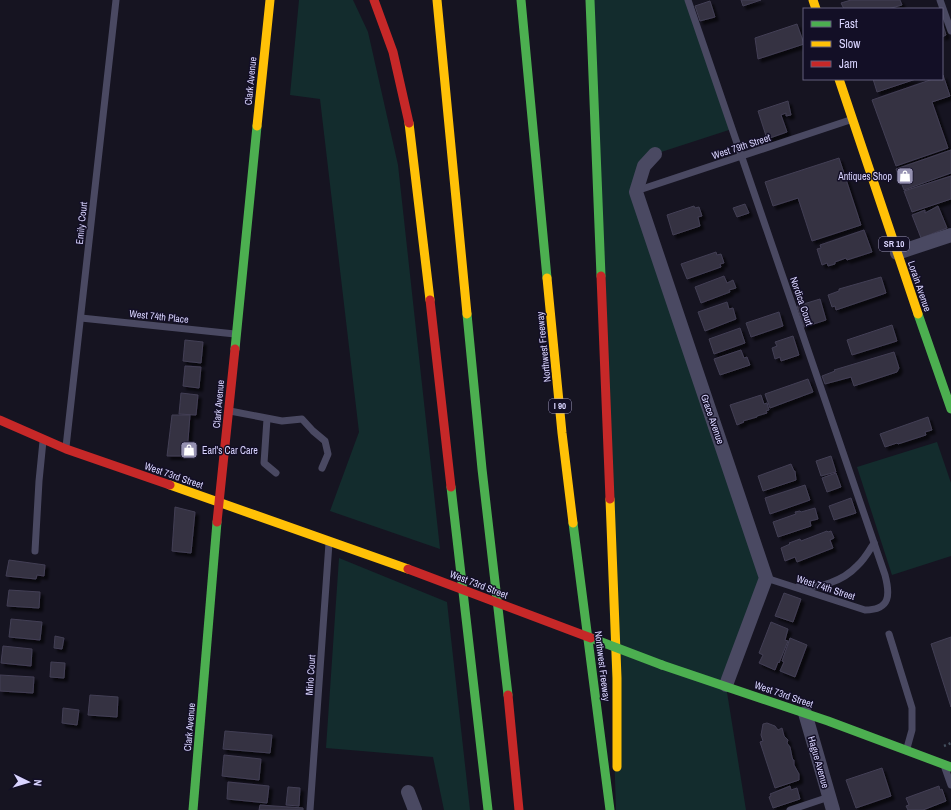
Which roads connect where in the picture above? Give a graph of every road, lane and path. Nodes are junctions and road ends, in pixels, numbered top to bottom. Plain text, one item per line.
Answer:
1 (116, 0) edge
2 (270, 0) edge
3 (374, 0) edge
4 (437, 0) edge
5 (521, 0) edge
6 (590, 0) edge
7 (688, 0) edge
8 (943, 8) edge
9 (951, 31) edge
10 (839, 80) edge
11 (852, 119) junction
12 (655, 154) dead end
13 (742, 156) junction
14 (636, 192) junction
15 (951, 235) edge
16 (897, 253) junction
17 (81, 318) junction
18 (235, 334) junction
19 (951, 409) edge
20 (228, 411) junction
21 (267, 419) junction
22 (0, 420) edge
23 (43, 439) junction
24 (66, 449) junction
25 (322, 468) dead end
26 (276, 473) dead end
27 (219, 503) junction
28 (330, 542) junction
29 (874, 543) junction
30 (35, 551) dead end
31 (766, 578) junction
32 (785, 585) junction
33 (880, 606) joint
34 (889, 634) dead end
35 (726, 686) junction
36 (805, 713) junction
37 (951, 743) edge
38 (943, 746) dead end
39 (906, 750) junction
40 (948, 766) edge
41 (951, 785) edge
42 (408, 792) dead end
43 (831, 804) edge
44 (193, 810) edge
45 (310, 810) edge
46 (415, 810) edge
47 (488, 810) edge
48 (519, 810) edge
49 (610, 810) edge
50 (616, 810) edge
51 (790, 810) edge

1 - 17 lane, Emily Court
2 - 18 main road, Clark Avenue
3 - 47 main road
4 - 48 main road
5 - 49 main road, Northwest Freeway / I 90
6 - 50 main road
7 - 13 lane, Nordica Court
8 - 9 lane
10 - 11 main road, Lorain Avenue / SR 10
11 - 13 lane, West 79th Street
11 - 16 main road, Lorain Avenue / SR 10
12 - 14 street
13 - 14 lane, West 79th Street
13 - 29 lane, Nordica Court
14 - 31 street, Grace Avenue
15 - 16 street
16 - 19 main road, Lorain Avenue / SR 10
17 - 18 lane, West 74th Place
17 - 24 lane, Emily Court
18 - 20 main road, Clark Avenue
20 - 21 lane
20 - 27 main road, Clark Avenue
21 - 25 lane
21 - 26 lane
22 - 23 main road, West 73rd Street
23 - 24 main road, West 73rd Street
23 - 30 lane
24 - 27 main road, West 73rd Street
27 - 28 main road, West 73rd Street
27 - 44 main road, Clark Avenue
28 - 35 main road, West 73rd Street, bridge
28 - 45 lane, Mirlo Court
29 - 32 lane
29 - 33 lane, Nordica Court
31 - 32 lane, West 74th Street
31 - 35 street
32 - 33 lane, West 74th Street
34 - 39 lane
35 - 36 main road, West 73rd Street
36 - 39 main road, West 73rd Street
36 - 43 street, Hague Avenue
37 - 38 path
39 - 40 main road, West 73rd Street
40 - 41 lane
42 - 46 street
43 - 51 lane

